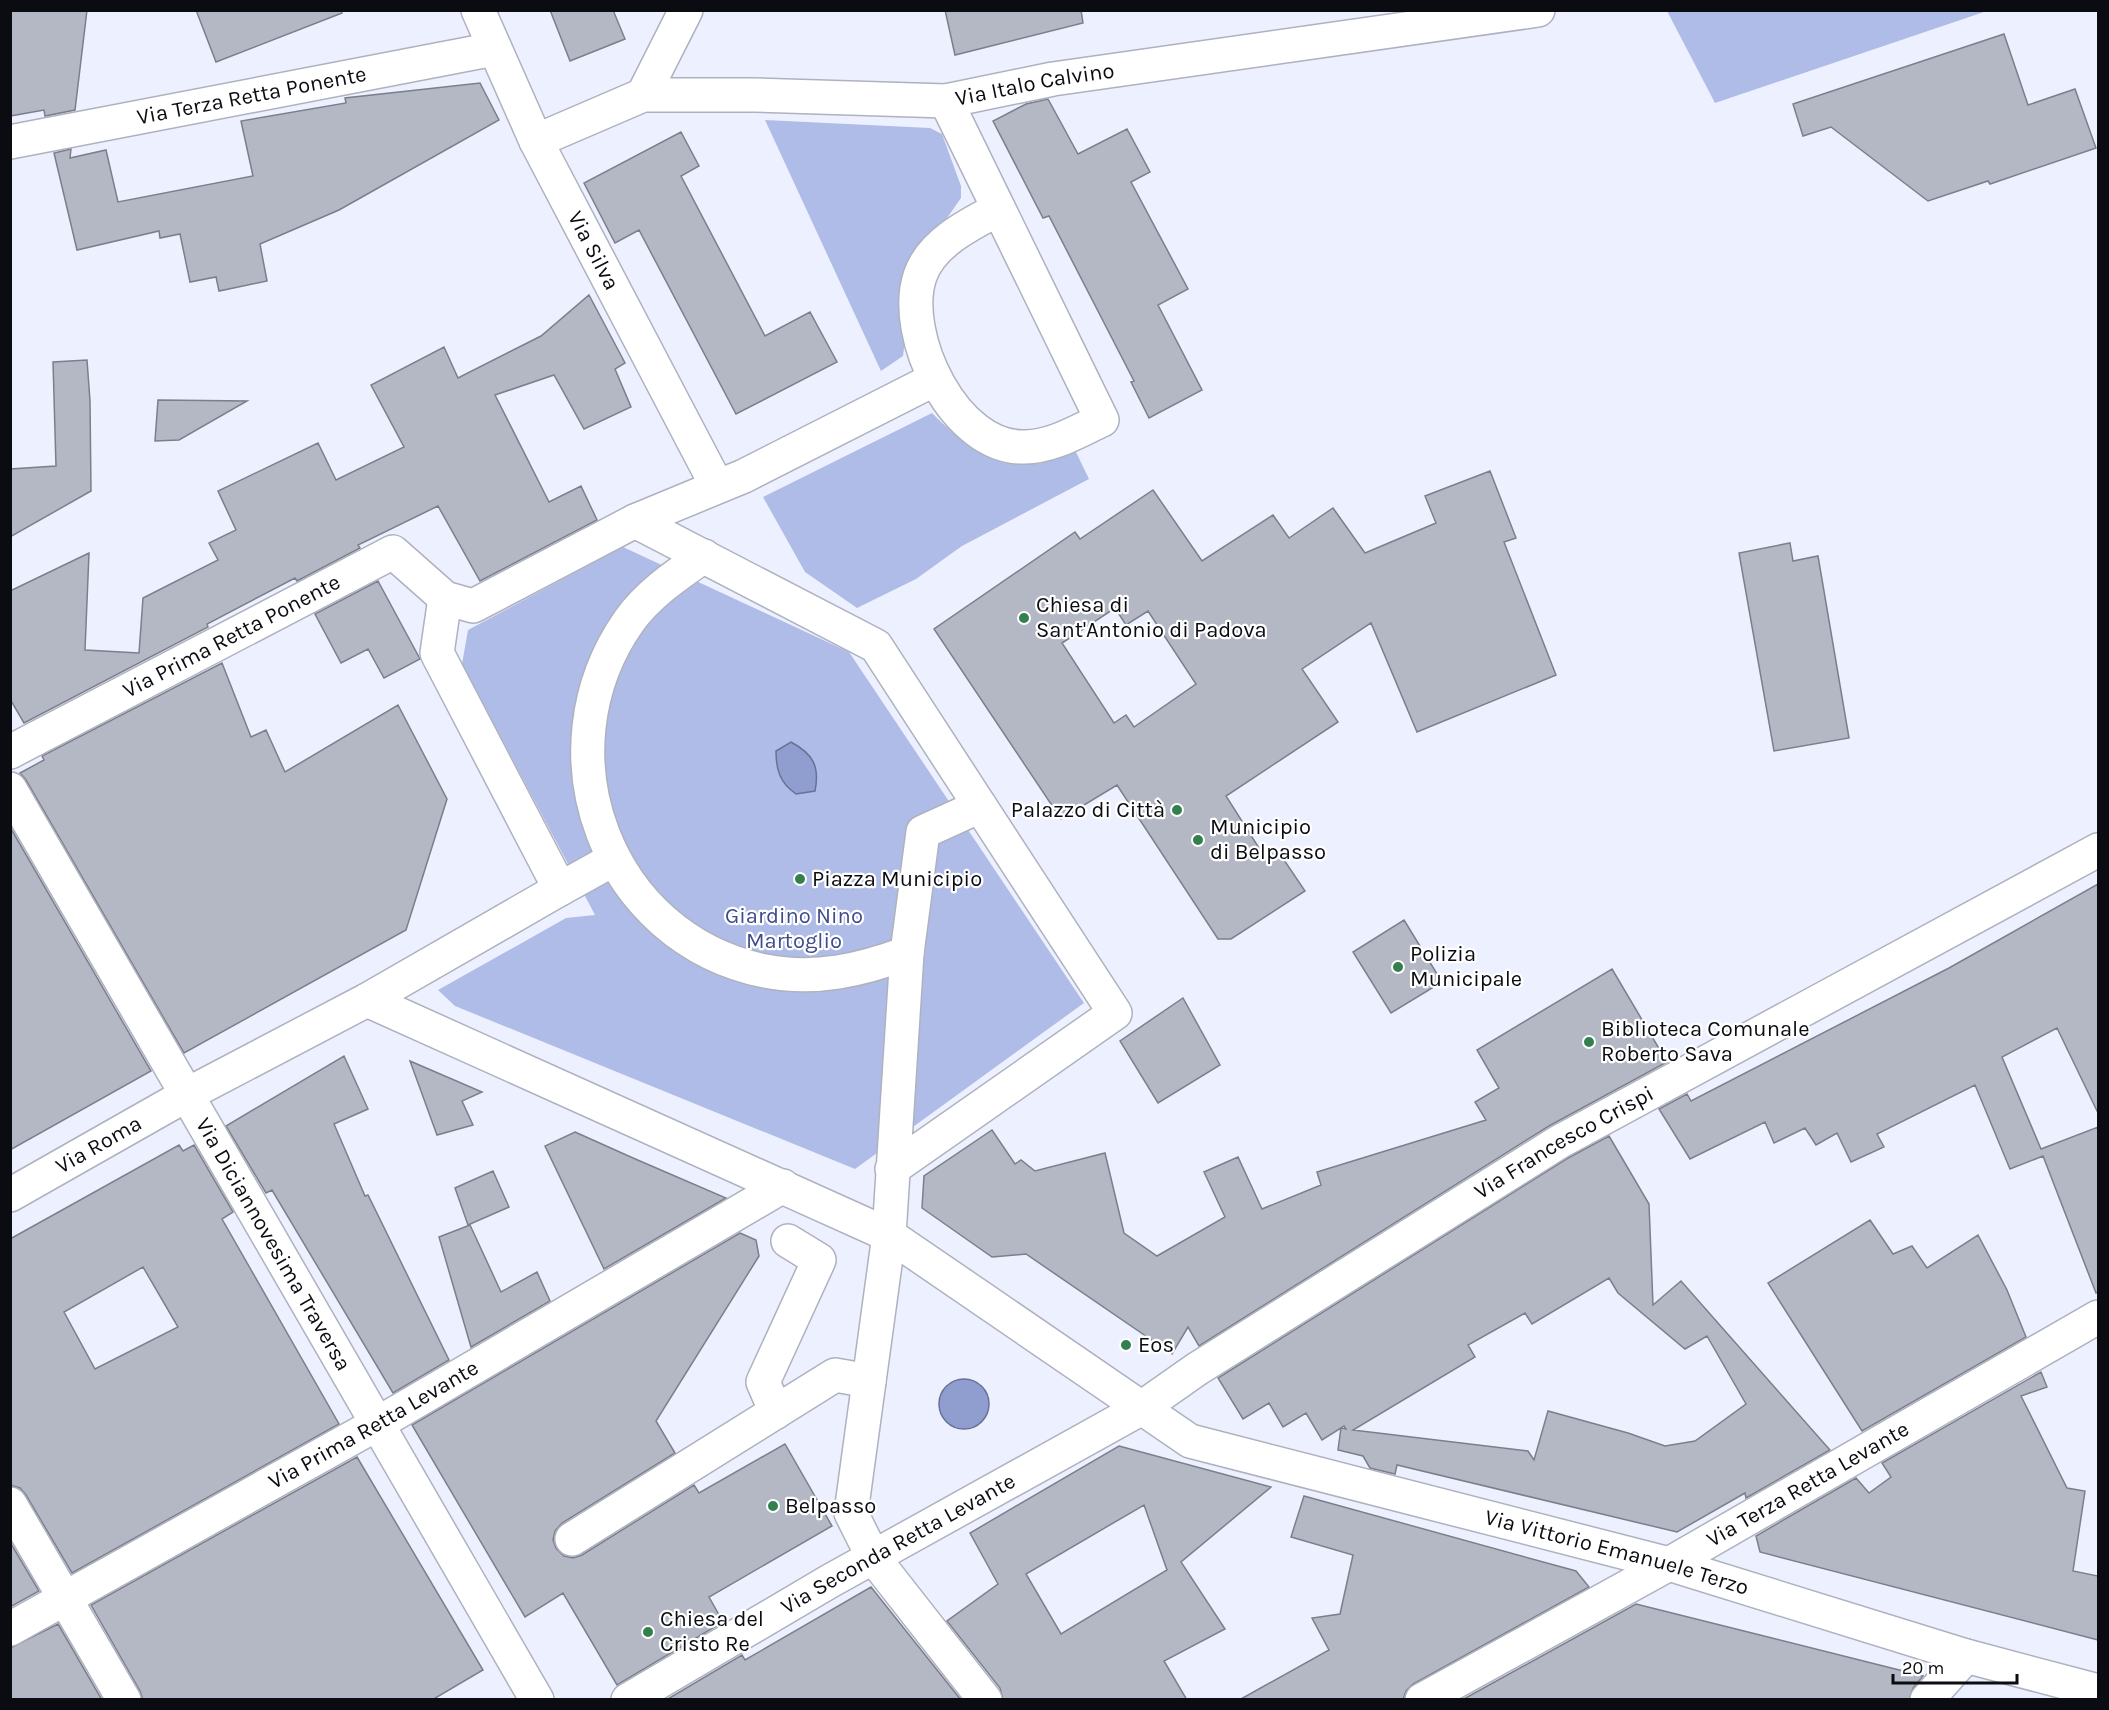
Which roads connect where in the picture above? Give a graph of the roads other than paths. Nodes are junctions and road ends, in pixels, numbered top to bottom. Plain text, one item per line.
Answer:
1 (478, 10) edge
2 (686, 10) edge
3 (1538, 10) edge
4 (494, 49) junction
5 (644, 95) junction
6 (946, 101) junction
7 (536, 141) junction
8 (10, 142) edge
9 (999, 209) junction
10 (935, 379) junction
11 (717, 486) junction
12 (635, 521) junction
13 (704, 556) junction
14 (445, 598) junction
15 (10, 752) edge
16 (10, 789) edge
17 (980, 806) junction
18 (2098, 850) edge
19 (614, 859) junction
20 (560, 889) junction
21 (908, 953) junction
22 (367, 1000) junction
23 (188, 1094) junction
24 (892, 1169) junction
25 (783, 1186) junction
26 (10, 1195) edge
27 (889, 1235) junction
28 (788, 1241) dead end
29 (2098, 1317) edge
30 (869, 1381) junction
31 (1140, 1409) junction
32 (776, 1412) junction
33 (377, 1424) junction
34 (10, 1504) edge
35 (572, 1539) dead end
36 (873, 1557) junction
37 (1669, 1564) junction
38 (65, 1599) junction
39 (10, 1629) edge
40 (1966, 1656) junction
41 (2098, 1691) edge
42 (124, 1700) edge
43 (537, 1700) edge
44 (628, 1700) edge
45 (985, 1700) edge
46 (1422, 1700) edge
47 (1927, 1700) edge

1 - 4 street, Via Silva
2 - 5 street
3 - 6 street, Via Italo Calvino
4 - 7 street, Via Silva
4 - 8 street, Via Terza Retta Ponente
5 - 6 street, Via Italo Calvino
5 - 7 street, Via Italo Calvino
6 - 9 street
7 - 11 street, Via Silva
9 - 10 street
9 - 10 street
10 - 11 street
11 - 12 street
12 - 13 street
12 - 14 street
13 - 17 street
13 - 19 street
14 - 15 street, Via Prima Retta Ponente
14 - 20 street
16 - 23 street, Via Diciannovesima Traversa
17 - 21 street
17 - 24 street
18 - 31 street, Via Francesco Crispi
19 - 20 street, Via Roma
19 - 21 street
20 - 22 street, Via Roma
21 - 24 street
22 - 23 street, Via Roma
22 - 25 street, Via Vittorio Emanuele Terzo
23 - 26 street, Via Roma
23 - 33 street, Via Diciannovesima Traversa
24 - 27 street
25 - 27 street, Via Vittorio Emanuele Terzo
25 - 33 street, Via Prima Retta Levante
27 - 30 street
27 - 31 street, Via Vittorio Emanuele Terzo
28 - 32 street
29 - 37 street, Via Terza Retta Levante
30 - 32 street
30 - 36 street
31 - 36 street, Via Seconda Retta Levante
31 - 37 street, Via Vittorio Emanuele Terzo
32 - 35 street
33 - 38 street, Via Prima Retta Levante
33 - 43 street, Via Diciannovesima Traversa
34 - 38 street
36 - 44 street, Via Seconda Retta Levante
36 - 45 street
37 - 40 street, Via Vittorio Emanuele Terzo
37 - 46 street, Via Terza Retta Levante
38 - 39 street, Via Prima Retta Levante
38 - 42 street
40 - 41 street, Via Vittorio Emanuele Terzo
40 - 47 street

